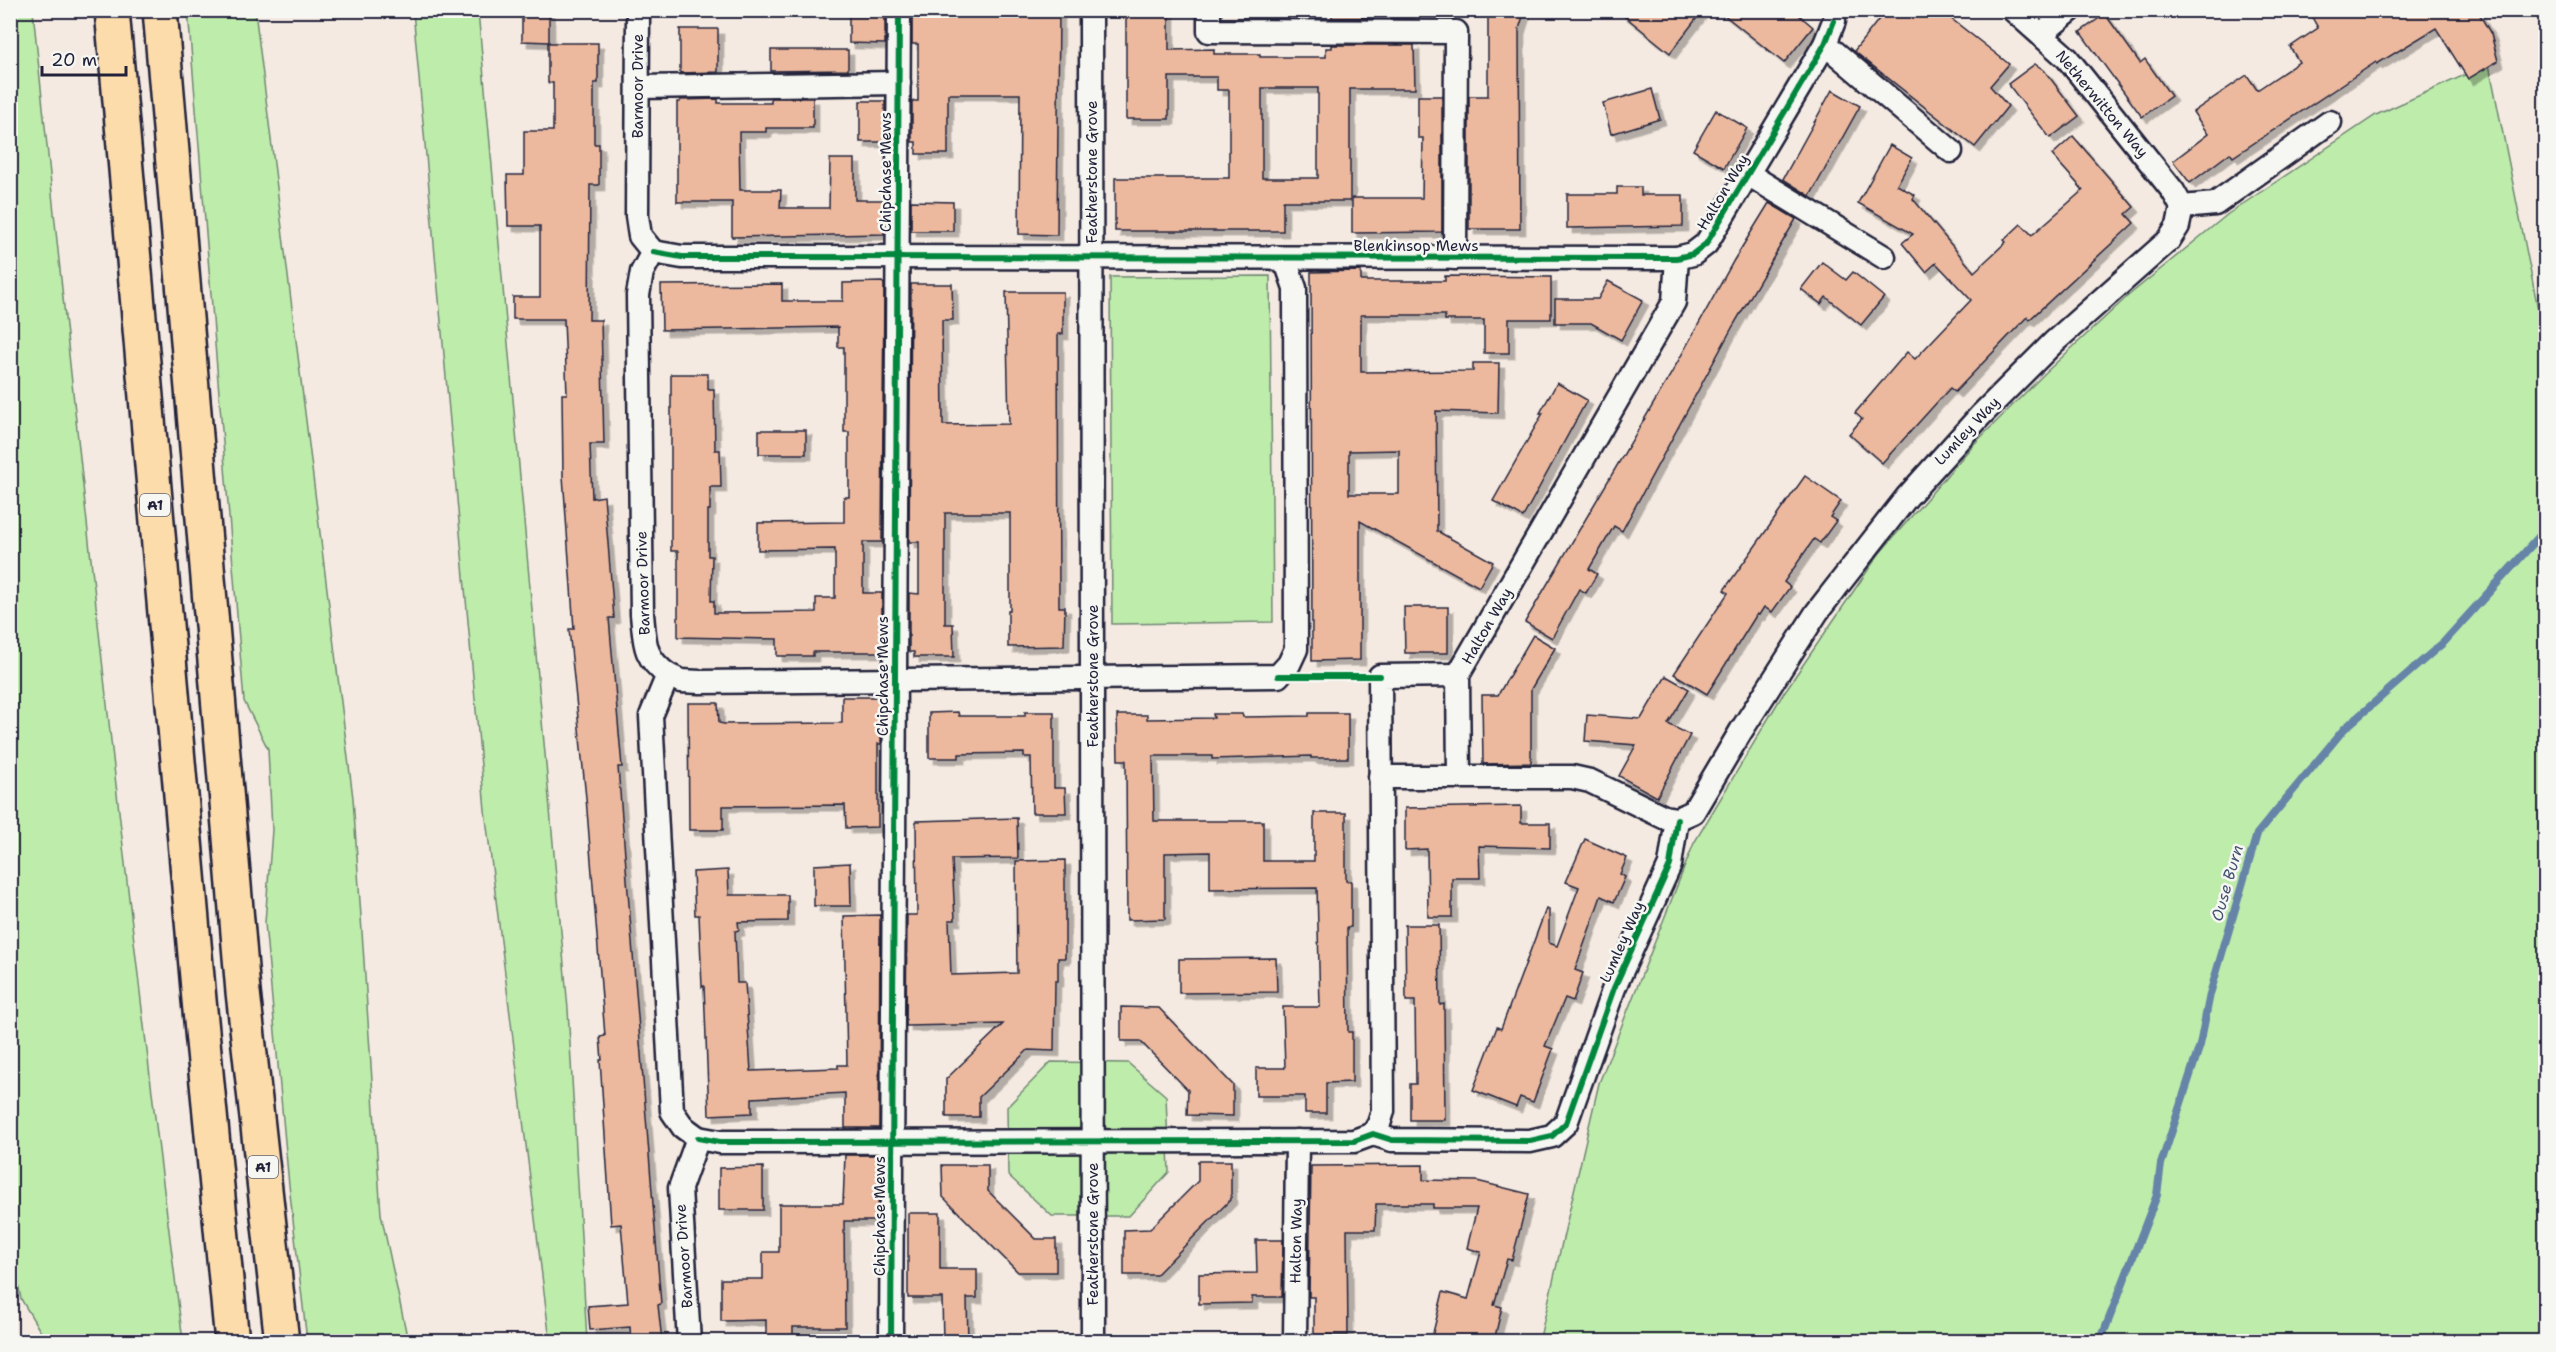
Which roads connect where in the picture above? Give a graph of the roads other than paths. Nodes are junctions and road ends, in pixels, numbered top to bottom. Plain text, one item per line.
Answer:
1 (112, 10) edge
2 (160, 10) edge
3 (638, 10) edge
4 (899, 10) edge
5 (1091, 10) edge
6 (1209, 10) edge
7 (2013, 10) edge
8 (2071, 10) edge
9 (1833, 14) edge
10 (2041, 34) junction
11 (1825, 44) junction
12 (899, 83) junction
13 (639, 87) junction
14 (2330, 122) dead end
15 (1951, 152) dead end
16 (1748, 174) junction
17 (2182, 207) junction
18 (653, 252) junction
19 (898, 257) junction
20 (1092, 257) junction
21 (1273, 257) junction
22 (1884, 257) dead end
23 (1455, 258) junction
24 (1560, 258) joint
25 (1677, 258) junction
26 (668, 675) junction
27 (1458, 675) junction
28 (1093, 678) junction
29 (895, 680) junction
30 (1380, 777) junction
31 (1459, 777) junction
32 (1677, 819) junction
33 (1373, 1134) junction
34 (698, 1138) junction
35 (1297, 1141) junction
36 (892, 1142) junction
37 (1093, 1142) junction
38 (232, 1341) edge
39 (282, 1341) edge
40 (689, 1341) edge
41 (891, 1341) edge
42 (1093, 1341) edge
43 (1295, 1341) edge

1 - 38 highway, A1
2 - 39 highway, A1
3 - 13 street, Barmoor Drive
4 - 12 street, Chipchase Mews
5 - 20 street, Featherstone Grove
6 - 23 street, Blenkinsop Mews
7 - 10 street, Netherwitton Way
8 - 10 street
9 - 11 street, Halton Way
10 - 17 street, Netherwitton Way
11 - 15 street
11 - 16 street, Halton Way
12 - 13 street
12 - 19 street, Chipchase Mews
13 - 18 street, Barmoor Drive
14 - 17 street
16 - 22 street, Halton Way
16 - 25 street, Halton Way
17 - 32 street, Lumley Way
18 - 19 street, Blenkinsop Mews
18 - 26 street, Barmoor Drive
19 - 20 street, Blenkinsop Mews
19 - 29 street, Chipchase Mews
20 - 21 street, Blenkinsop Mews
20 - 28 street, Featherstone Grove
21 - 23 street, Blenkinsop Mews
21 - 28 street
23 - 24 street, Blenkinsop Mews
24 - 25 street, Halton Way
25 - 27 street, Halton Way
26 - 29 street
26 - 34 street
27 - 30 street, Halton Way
27 - 31 street, Halton Way
28 - 29 street
28 - 37 street, Featherstone Grove
29 - 36 street, Chipchase Mews
30 - 31 street
30 - 33 street, Halton Way
31 - 32 street
32 - 33 street, Lumley Way
33 - 35 street
34 - 36 street
34 - 40 street, Barmoor Drive
35 - 37 street
35 - 43 street, Halton Way
36 - 37 street
36 - 41 street, Chipchase Mews
37 - 42 street, Featherstone Grove

